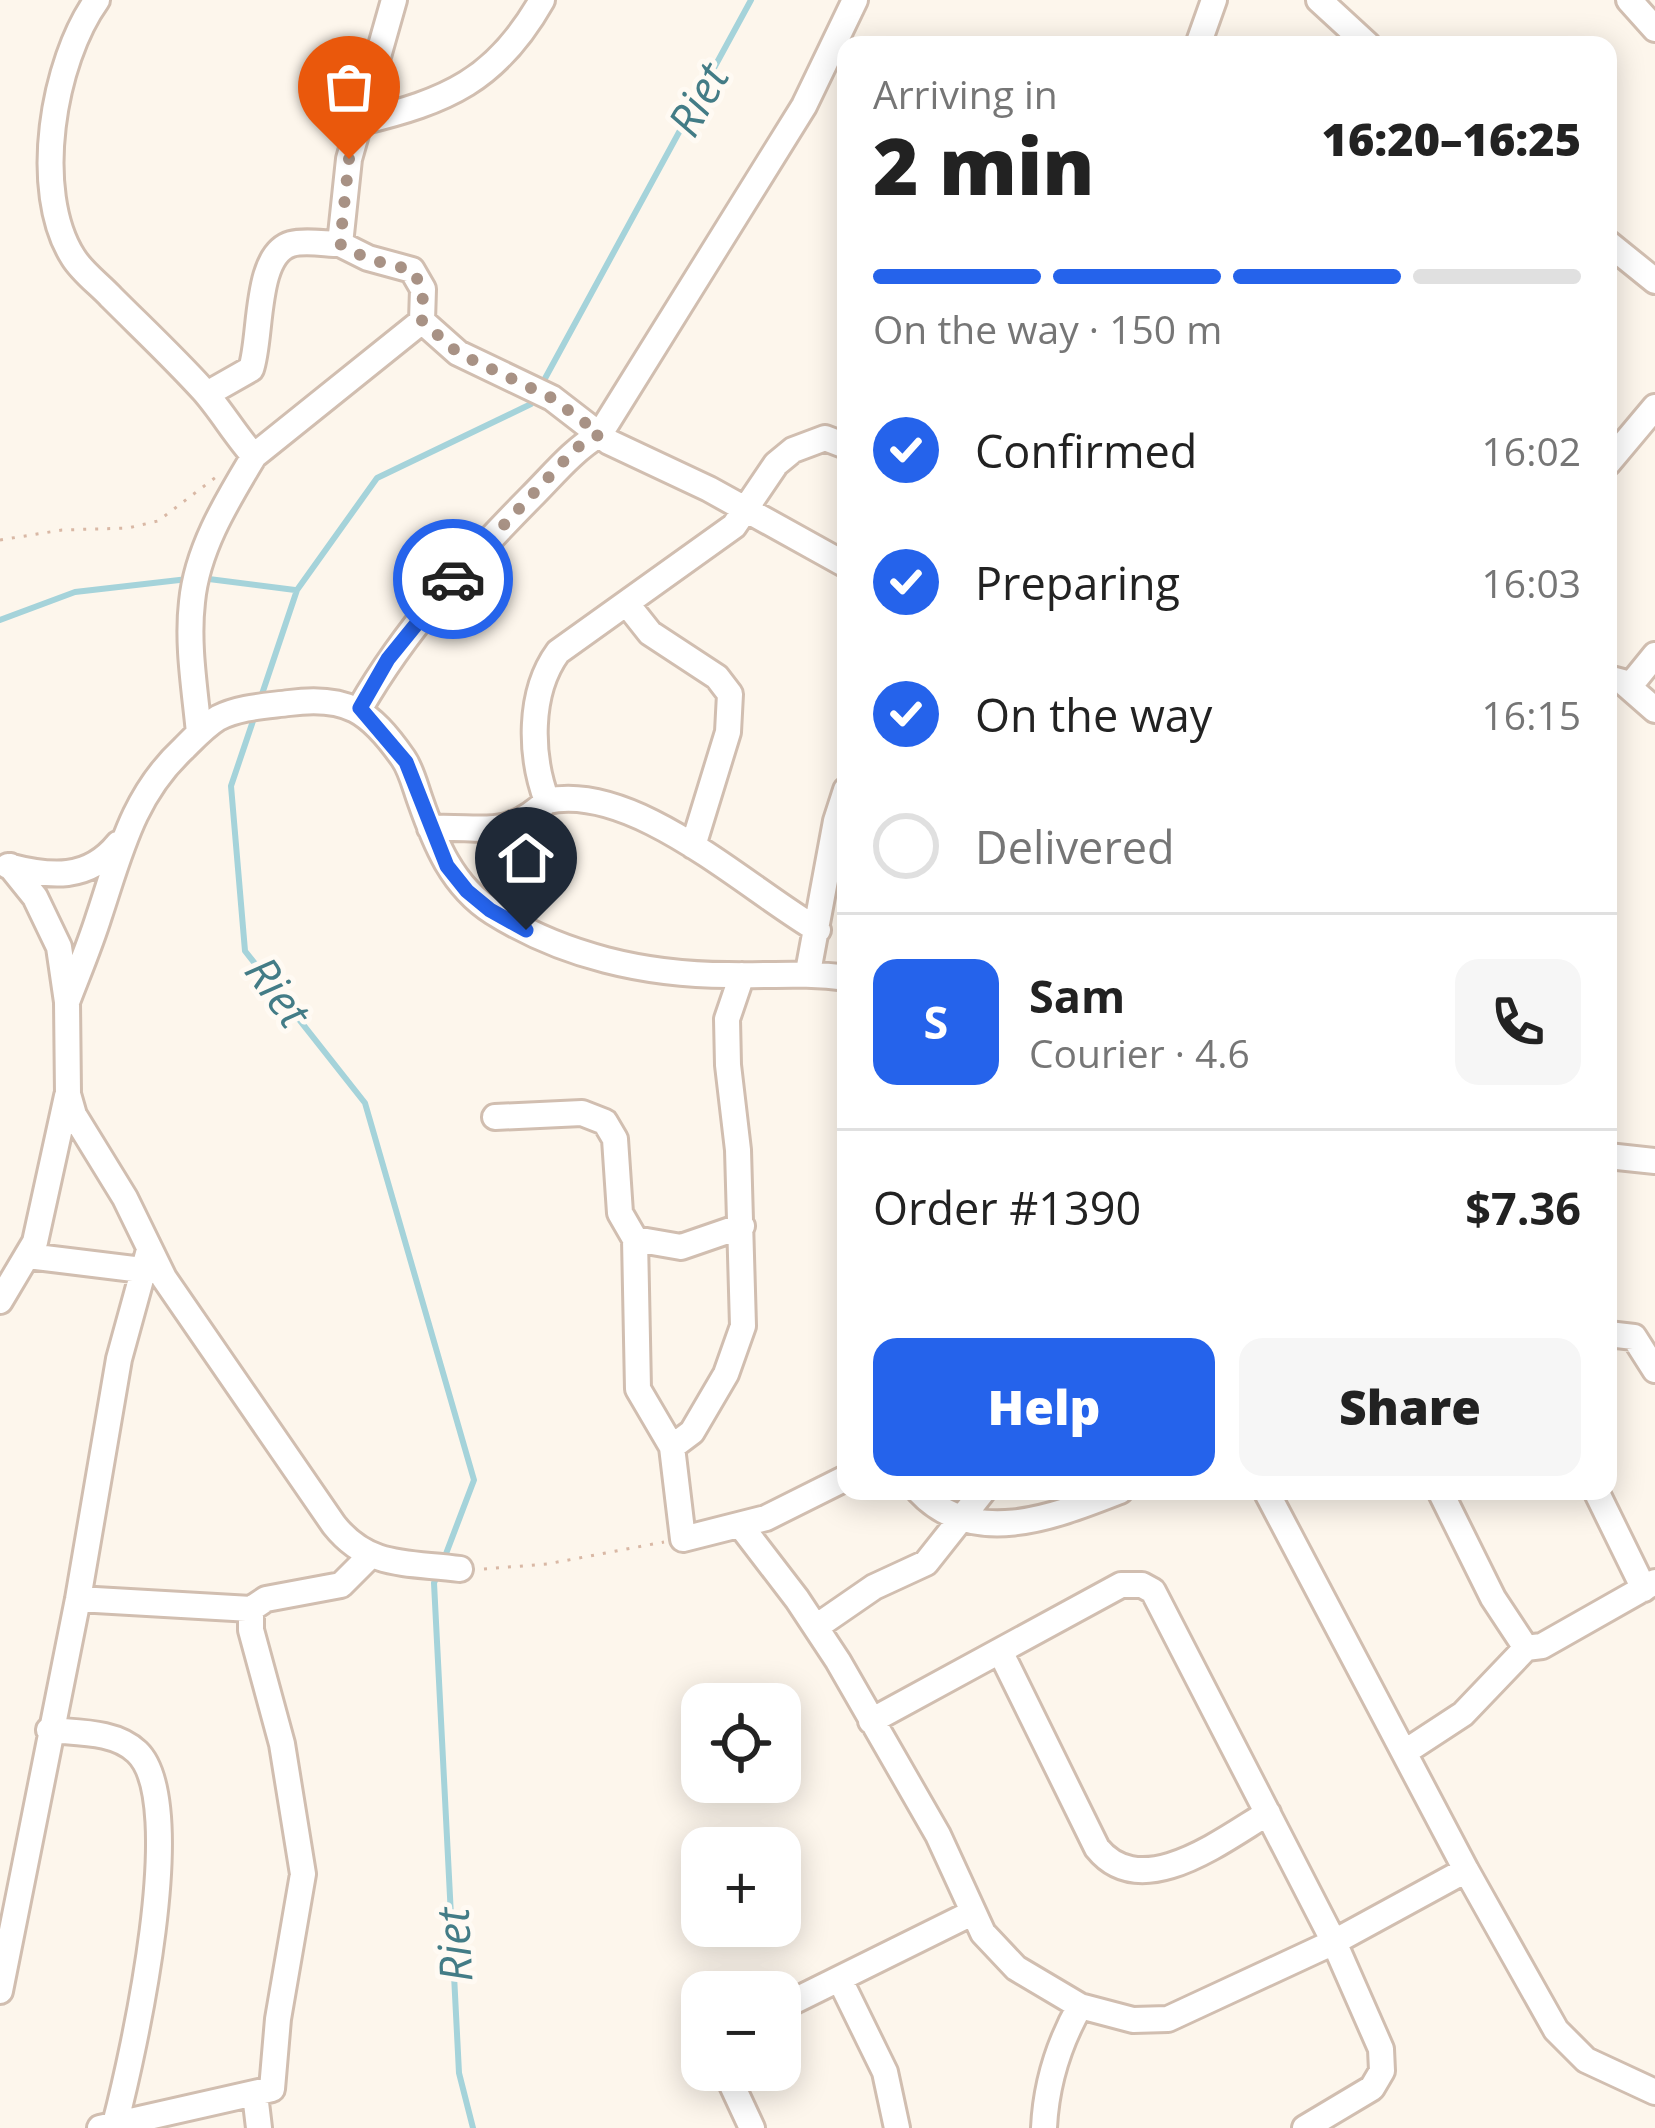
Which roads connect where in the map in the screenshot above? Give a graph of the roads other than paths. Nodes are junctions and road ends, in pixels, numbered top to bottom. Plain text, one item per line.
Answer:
1 (97, 0) edge
2 (394, 0) edge
3 (542, 0) edge
4 (855, 0) edge
5 (1214, 0) edge
6 (1319, 0) edge
7 (1629, 0) edge
8 (1655, 29) edge
9 (838, 36) edge
10 (1201, 36) edge
11 (1358, 36) edge
12 (837, 37) edge
13 (361, 122) junction
14 (340, 244) junction
15 (1617, 250) edge
16 (1655, 281) edge
17 (422, 321) junction
18 (207, 394) junction
19 (1655, 407) edge
20 (600, 434) junction
21 (837, 443) edge
22 (1617, 452) edge
23 (254, 456) junction
24 (747, 511) junction
25 (837, 560) edge
26 (627, 604) junction
27 (1655, 655) edge
28 (1619, 683) edge
29 (360, 708) junction
30 (1655, 710) edge
31 (199, 734) junction
32 (547, 801) junction
33 (837, 818) edge
34 (430, 828) junction
35 (123, 837) junction
36 (693, 846) junction
37 (5, 864) edge
38 (818, 929) junction
39 (808, 972) junction
40 (742, 975) junction
41 (837, 977) edge
42 (67, 1002) junction
43 (68, 1094) junction
44 (495, 1117) dead end
45 (1617, 1157) edge
46 (1655, 1161) edge
47 (742, 1226) junction
48 (635, 1239) junction
49 (28, 1256) junction
50 (145, 1260) junction
51 (0, 1301) edge
52 (1617, 1335) edge
53 (1655, 1370) edge
54 (672, 1447) junction
55 (837, 1482) edge
56 (930, 1500) edge
57 (976, 1500) edge
58 (1096, 1500) edge
59 (1271, 1500) edge
60 (1444, 1500) edge
61 (1601, 1500) edge
62 (962, 1518) junction
63 (741, 1526) junction
64 (370, 1556) junction
65 (460, 1569) road end
66 (1650, 1585) edge
67 (78, 1599) junction
68 (251, 1609) junction
69 (816, 1627) junction
70 (1526, 1648) junction
71 (1000, 1651) junction
72 (872, 1721) junction
73 (49, 1730) junction
74 (1405, 1752) junction
75 (1268, 1813) junction
76 (1466, 1870) junction
77 (972, 1913) junction
78 (1334, 1942) junction
79 (840, 1981) junction
80 (0, 1991) edge
81 (801, 1999) edge
82 (1080, 2006) junction
83 (734, 2091) edge
84 (1655, 2092) edge
85 (255, 2094) junction
86 (108, 2126) edge
87 (259, 2128) edge
88 (752, 2128) edge
89 (897, 2128) edge
90 (1044, 2128) edge
91 (1305, 2128) edge

1 - 18 street
2 - 13 street
3 - 13 street
4 - 9 street
5 - 10 street
6 - 11 street
7 - 8 street
12 - 20 street
13 - 14 street
14 - 17 street
14 - 18 street
15 - 16 street
17 - 20 street
17 - 23 street
18 - 23 street
19 - 22 street
20 - 24 street
20 - 29 street
21 - 24 street
23 - 31 street
24 - 25 street
24 - 26 street
26 - 32 street
26 - 36 street
27 - 28 street
28 - 30 street
29 - 31 street
29 - 34 street
31 - 35 street
32 - 34 street
32 - 36 street
33 - 38 street
34 - 40 street
35 - 37 street
35 - 42 street
36 - 38 street
37 - 42 street
38 - 39 street
39 - 40 street
39 - 41 street
40 - 47 street
42 - 43 street
43 - 49 street
43 - 50 street
44 - 48 street
45 - 46 street
47 - 48 street
47 - 54 street
48 - 54 street
49 - 50 street
49 - 51 street
50 - 64 street
50 - 67 street
52 - 53 street
54 - 63 street
55 - 63 street
56 - 62 street
57 - 62 street
58 - 62 street
59 - 74 street
60 - 70 street
61 - 66 street
62 - 69 street
63 - 69 street
64 - 65 street
64 - 68 street
66 - 70 street
67 - 68 street
67 - 73 street
68 - 85 street
69 - 72 street
70 - 74 street
71 - 72 street
71 - 75 street
71 - 75 street
72 - 77 street
73 - 80 street
73 - 86 street
74 - 76 street
75 - 78 street
76 - 78 street
76 - 84 street
77 - 79 street
77 - 82 street
78 - 82 street
78 - 91 street
79 - 81 street
79 - 89 street
82 - 90 street
83 - 88 street
85 - 86 street
85 - 87 street

